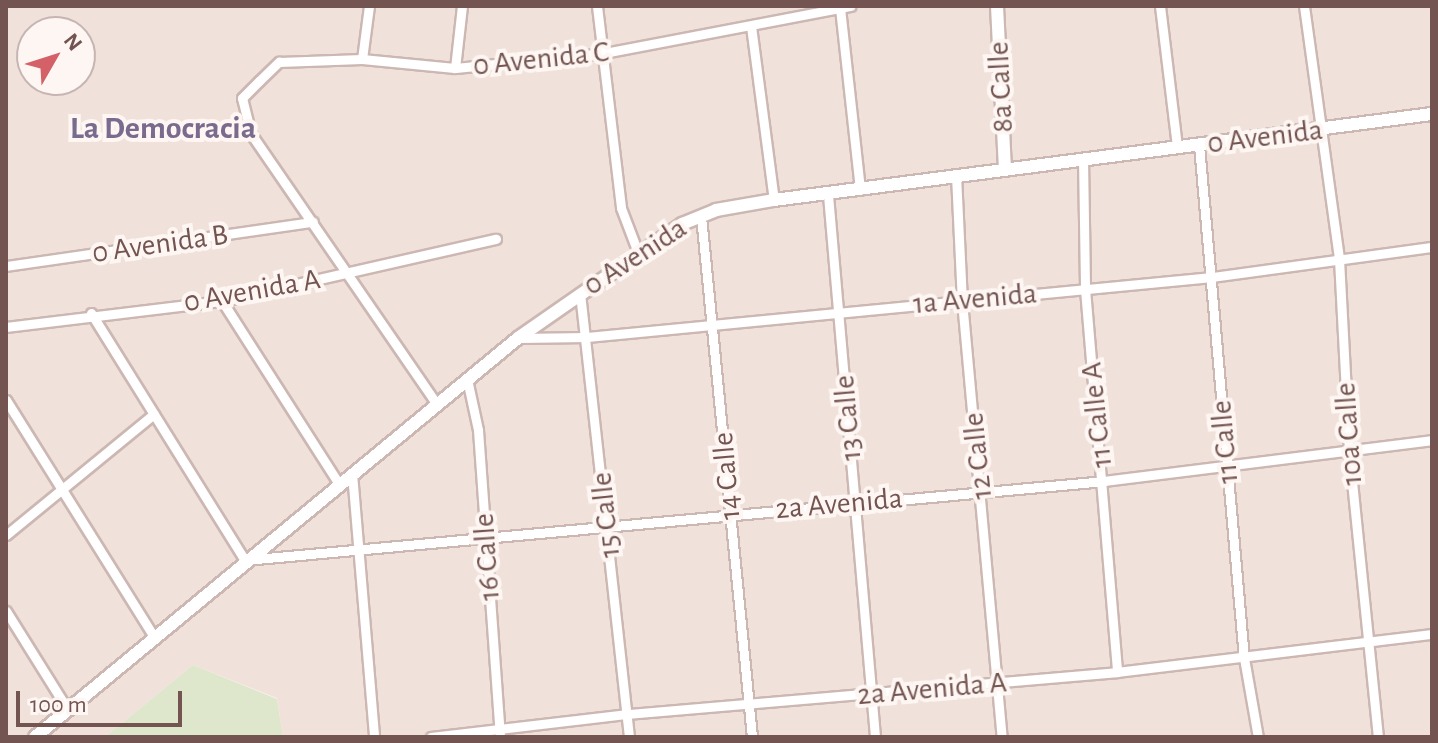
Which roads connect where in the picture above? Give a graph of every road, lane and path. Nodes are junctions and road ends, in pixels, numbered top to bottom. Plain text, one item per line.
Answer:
1 (369, 6) edge
2 (462, 6) edge
3 (597, 6) edge
4 (997, 6) edge
5 (1160, 6) edge
6 (1304, 6) edge
7 (846, 7) edge
8 (751, 26) junction
9 (604, 53) junction
10 (362, 59) junction
11 (455, 68) junction
12 (1432, 114) edge
13 (1322, 130) junction
14 (1199, 145) junction
15 (1177, 147) junction
16 (1083, 158) junction
17 (1005, 168) junction
18 (956, 175) junction
19 (860, 190) junction
20 (828, 195) junction
21 (774, 200) junction
22 (701, 216) junction
23 (313, 222) junction
24 (496, 239) dead end
25 (1432, 247) edge
26 (637, 250) junction
27 (1339, 259) junction
28 (6, 266) edge
29 (345, 273) junction
30 (1212, 277) junction
31 (1085, 289) junction
32 (580, 293) junction
33 (222, 301) junction
34 (962, 301) junction
35 (838, 311) junction
36 (91, 313) junction
37 (714, 324) junction
38 (6, 327) edge
39 (587, 337) junction
40 (518, 338) junction
41 (467, 379) junction
42 (6, 400) edge
43 (436, 403) junction
44 (154, 414) junction
45 (1432, 440) edge
46 (1349, 452) junction
47 (1227, 468) junction
48 (352, 473) junction
49 (1104, 481) junction
50 (339, 484) junction
51 (62, 489) junction
52 (982, 491) junction
53 (855, 502) junction
54 (730, 514) junction
55 (608, 528) junction
56 (6, 535) edge
57 (485, 537) junction
58 (361, 549) junction
59 (245, 560) junction
60 (6, 611) edge
61 (1432, 634) edge
62 (153, 635) junction
63 (1368, 639) junction
64 (1244, 658) junction
65 (1117, 672) junction
66 (998, 684) junction
67 (872, 695) junction
68 (749, 703) junction
69 (66, 707) junction
70 (628, 714) junction
71 (500, 733) edge
72 (35, 737) edge
73 (374, 737) edge
74 (431, 737) edge
75 (629, 737) edge
76 (752, 737) edge
77 (875, 737) edge
78 (1002, 737) edge
79 (1258, 737) edge
80 (1378, 737) edge

1 - 10 street
2 - 11 street
3 - 9 street
4 - 17 street, 8a Calle
5 - 15 street
6 - 13 street, 10a Calle
7 - 8 street, 0 Avenida C
7 - 19 street
8 - 9 street, 0 Avenida C
8 - 21 street
9 - 11 street, 0 Avenida C
9 - 26 street
10 - 11 street, 0 Avenida C
10 - 23 street, 0 Avenida C
12 - 13 street, 0 Avenida
13 - 14 street, 0 Avenida
13 - 27 street, 10a Calle
14 - 15 street, 0 Avenida
14 - 30 street, 11 Calle
15 - 16 street, 0 Avenida
16 - 17 street, 0 Avenida
16 - 31 street, 11 Calle A
17 - 18 street, 0 Avenida
18 - 19 street, 0 Avenida
18 - 34 street, 12 Calle
19 - 20 street, 0 Avenida
20 - 21 street, 0 Avenida
20 - 35 street, 13 Calle
21 - 22 street, 0 Avenida
22 - 26 street, 0 Avenida
22 - 37 street, 14 Calle
23 - 28 street, 0 Avenida B
23 - 29 street
24 - 29 street, 0 Avenida A
25 - 27 street, 1a Avenida
26 - 32 street, 0 Avenida
27 - 30 street, 1a Avenida
27 - 46 street, 10a Calle
29 - 33 street, 0 Avenida A
29 - 43 street
30 - 31 street, 1a Avenida
30 - 47 street, 11 Calle
31 - 34 street, 1a Avenida
31 - 49 street, 11 Calle A
32 - 39 street, 15 Calle
32 - 40 street, 0 Avenida
33 - 36 street, 0 Avenida A
33 - 50 street
34 - 35 street, 1a Avenida
34 - 52 street, 12 Calle
35 - 37 street, 1a Avenida
35 - 53 street, 13 Calle
36 - 38 street, 0 Avenida A
36 - 44 street
37 - 39 street, 1a Avenida
37 - 54 street, 14 Calle
39 - 40 street, 1a Avenida
39 - 55 street, 15 Calle
40 - 41 street, 0 Avenida
41 - 43 street, 0 Avenida
41 - 57 street, 16 Calle
42 - 51 street
43 - 48 street, 0 Avenida
44 - 51 street
44 - 59 street
45 - 46 street, 2a Avenida
46 - 47 street, 2a Avenida
46 - 63 street, 10a Calle
47 - 49 street, 2a Avenida
47 - 64 street, 11 Calle
48 - 50 street, 0 Avenida
48 - 58 street
49 - 52 street, 2a Avenida
49 - 65 street, 11 Calle A
50 - 59 street, 0 Avenida
51 - 56 street
51 - 62 street
52 - 53 street, 2a Avenida
52 - 66 street, 12 Calle
53 - 54 street, 2a Avenida
53 - 67 street, 13 Calle
54 - 55 street, 2a Avenida
54 - 68 street, 14 Calle
55 - 57 street, 2a Avenida
55 - 70 street, 15 Calle
57 - 58 street, 2a Avenida
57 - 71 street, 16 Calle
58 - 59 street, 2a Avenida
58 - 73 street
59 - 62 street, 0 Avenida
60 - 69 street
61 - 63 street, 2a Avenida A
62 - 69 street, 0 Avenida
63 - 64 street, 2a Avenida A
63 - 80 street, 10a Calle
64 - 65 street, 2a Avenida A
64 - 79 street, 11 Calle
65 - 66 street, 2a Avenida A
66 - 67 street, 2a Avenida A
66 - 78 street, 12 Calle
67 - 68 street, 2a Avenida A
67 - 77 street, 13 Calle
68 - 70 street, 2a Avenida A
68 - 76 street, 14 Calle
69 - 72 street, 0 Avenida
70 - 71 street, 2a Avenida A
70 - 75 street, 15 Calle
71 - 74 street, 2a Avenida A

